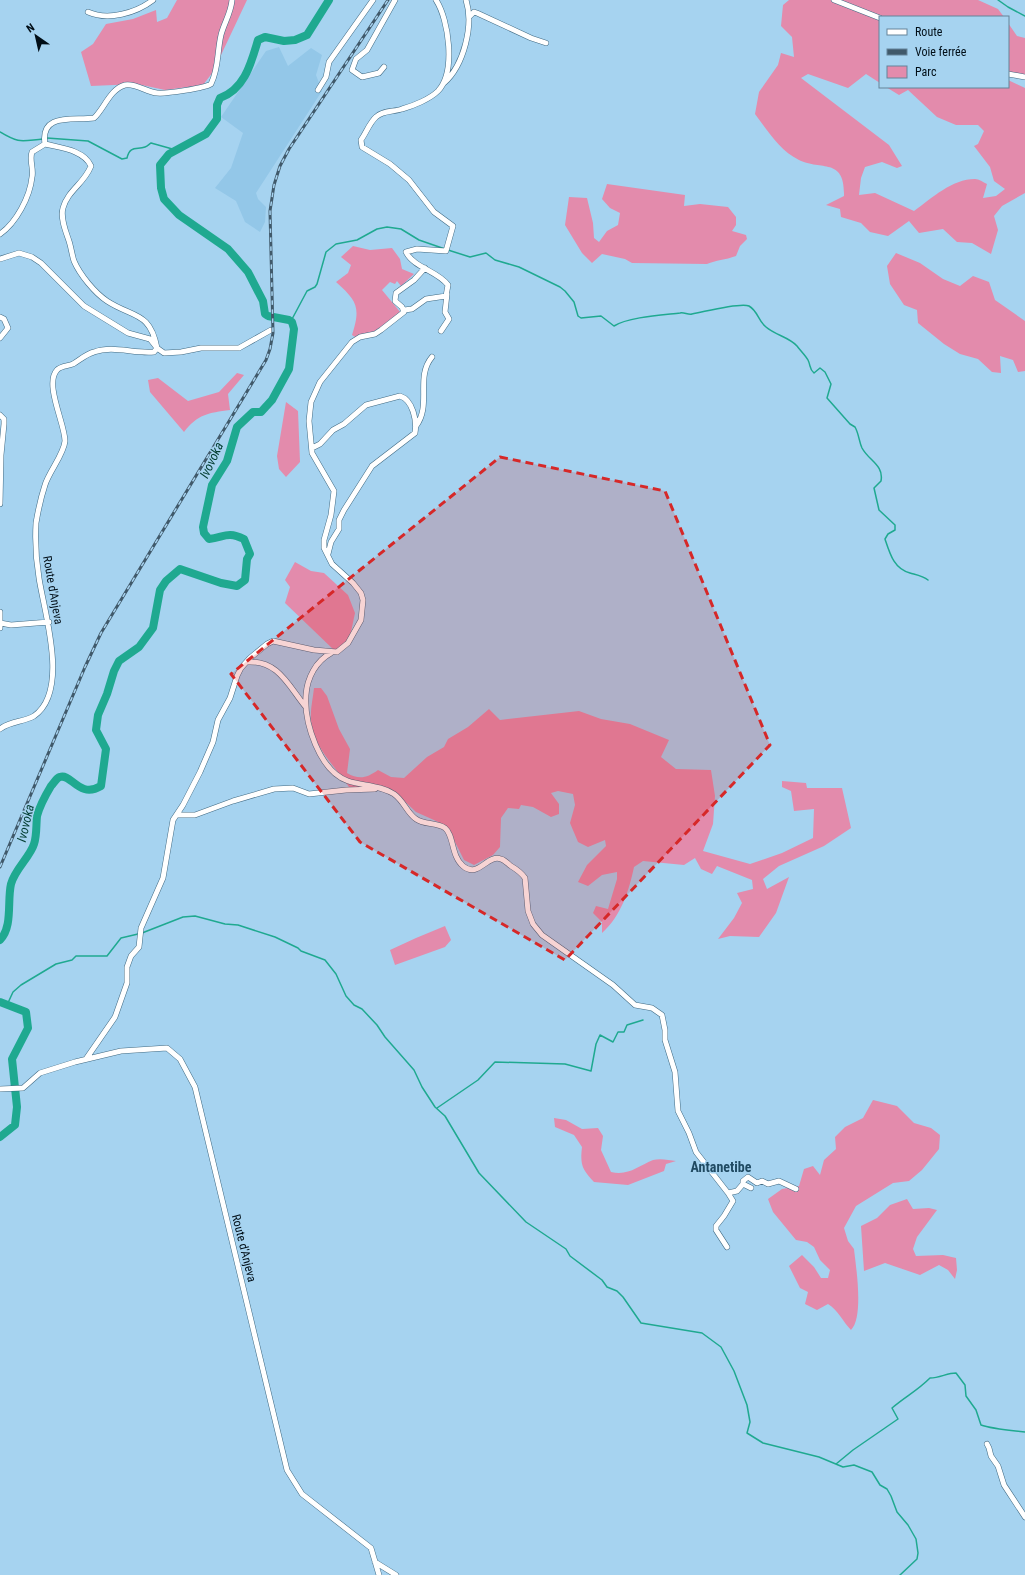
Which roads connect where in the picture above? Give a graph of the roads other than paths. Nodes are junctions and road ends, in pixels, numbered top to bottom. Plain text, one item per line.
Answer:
1 (152, 0) edge
2 (232, 0) edge
3 (372, 0) edge
4 (395, 0) edge
5 (436, 0) edge
6 (466, 0) edge
7 (834, 0) edge
8 (88, 12) dead end
9 (470, 16) junction
10 (879, 18) edge
11 (546, 43) dead end
12 (384, 67) dead end
13 (1009, 74) edge
14 (1025, 77) edge
15 (442, 85) junction
16 (318, 90) dead end
17 (45, 143) junction
18 (0, 234) edge
19 (0, 259) edge
20 (425, 268) junction
21 (448, 294) junction
22 (404, 310) junction
23 (0, 317) edge
24 (272, 330) dead end
25 (441, 331) dead end
26 (0, 338) edge
27 (157, 348) junction
28 (432, 357) dead end
29 (0, 415) edge
30 (416, 426) junction
31 (312, 448) junction
32 (0, 504) edge
33 (328, 557) junction
34 (0, 612) edge
35 (49, 622) junction
36 (0, 625) edge
37 (332, 653) junction
38 (246, 662) junction
39 (306, 707) junction
40 (0, 729) edge
41 (382, 789) junction
42 (177, 815) junction
43 (86, 1059) junction
44 (0, 1089) edge
45 (743, 1184) junction
46 (752, 1188) dead end
47 (796, 1189) dead end
48 (728, 1193) junction
49 (727, 1247) dead end
50 (987, 1444) dead end
51 (1025, 1517) edge
52 (375, 1562) junction
53 (379, 1575) edge
54 (396, 1575) edge

1 - 8 street
2 - 17 street
3 - 16 street
4 - 12 street
5 - 15 street
6 - 9 street
7 - 10 street
9 - 11 street
9 - 15 street
13 - 14 street
15 - 20 street
17 - 18 street
17 - 27 street
19 - 27 street
20 - 21 street
20 - 22 street
21 - 22 street
21 - 25 street
22 - 31 street
23 - 26 street
24 - 27 street
27 - 35 street, Route d'Anjeva
28 - 30 street
29 - 32 street
30 - 31 street
30 - 33 street
31 - 33 street
33 - 37 street
34 - 36 street
35 - 36 street
35 - 40 street, Route d'Anjeva
37 - 38 street
37 - 39 street
38 - 39 street
38 - 42 street
39 - 41 street
41 - 42 street
41 - 48 street
42 - 43 street
43 - 44 street, Route d'Anjeva
43 - 52 street, Route d'Anjeva
45 - 46 street
45 - 47 street
45 - 48 street
48 - 49 street
50 - 51 street
52 - 53 street, Route d'Anjeva
52 - 54 street

